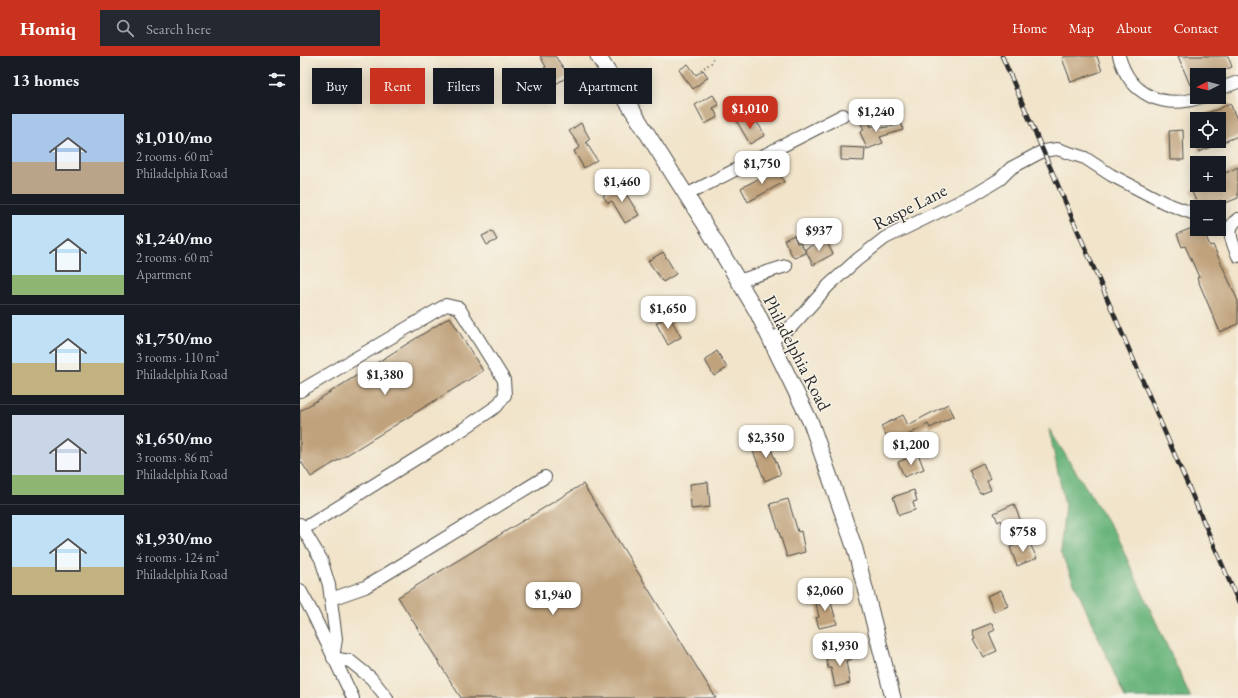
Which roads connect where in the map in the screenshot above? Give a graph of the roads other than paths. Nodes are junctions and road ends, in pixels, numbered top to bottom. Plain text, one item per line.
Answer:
1 (598, 56) edge
2 (1119, 56) edge
3 (1238, 82) edge
4 (1226, 86) edge
5 (1190, 100) edge
6 (843, 115) dead end
7 (686, 195) junction
8 (1190, 212) edge
9 (1238, 220) edge
10 (1226, 229) edge
11 (1230, 231) junction
12 (1238, 256) edge
13 (786, 266) dead end
14 (738, 281) junction
15 (772, 340) junction
16 (300, 391) edge
17 (545, 477) dead end
18 (301, 527) edge
19 (300, 590) edge
20 (331, 600) junction
21 (333, 658) junction
22 (353, 698) edge
23 (387, 698) edge
24 (893, 698) edge

1 - 7 main road, Philadelphia Road
2 - 5 street
3 - 4 street
6 - 7 street
7 - 14 main road, Philadelphia Road
8 - 15 street, Raspe Lane
9 - 11 street
10 - 11 street
11 - 12 street
13 - 14 street
14 - 15 main road, Philadelphia Road
15 - 24 main road, Philadelphia Road
16 - 18 street
17 - 20 street
18 - 20 street
19 - 21 street
20 - 21 street
21 - 22 street
21 - 23 street

